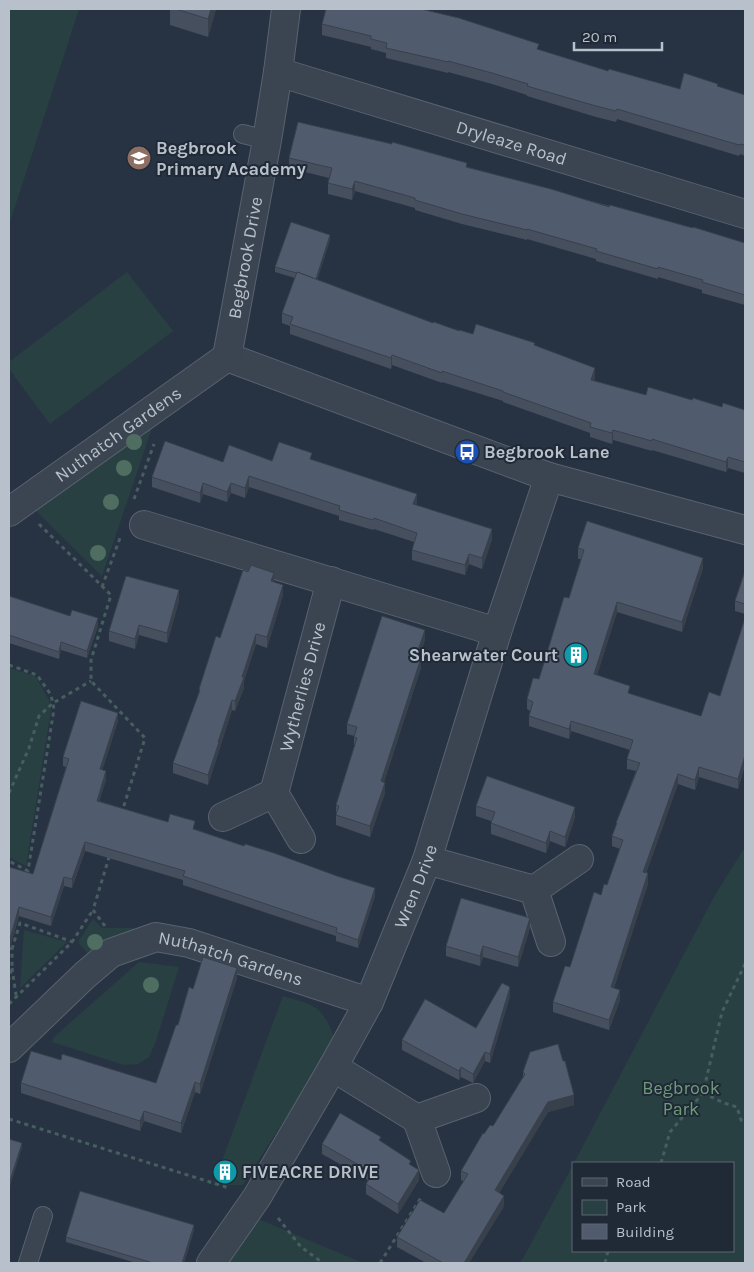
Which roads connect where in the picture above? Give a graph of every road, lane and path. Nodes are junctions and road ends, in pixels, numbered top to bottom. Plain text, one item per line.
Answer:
1 (286, 9) edge
2 (278, 72) junction
3 (745, 214) edge
4 (227, 357) junction
5 (155, 442) dead end
6 (549, 477) junction
7 (14, 509) edge
8 (133, 521) junction
9 (745, 530) edge
10 (331, 581) junction
11 (102, 587) junction
12 (497, 632) junction
13 (9, 664) edge
14 (91, 681) junction
15 (53, 703) junction
16 (9, 793) edge
17 (274, 793) junction
18 (122, 814) edge
19 (223, 816) dead end
20 (301, 839) dead end
21 (110, 853) edge
22 (579, 859) dead end
23 (427, 860) junction
24 (9, 861) edge
25 (28, 871) junction
26 (27, 879) edge
27 (534, 890) junction
28 (93, 910) junction
29 (20, 916) edge
30 (20, 923) junction
31 (113, 925) dead end
32 (72, 942) junction
33 (551, 942) dead end
34 (10, 949) edge
35 (745, 964) edge
36 (95, 967) junction
37 (9, 979) edge
38 (369, 1002) junction
39 (9, 1004) edge
40 (9, 1048) edge
41 (334, 1067) junction
42 (703, 1093) junction
43 (476, 1098) dead end
44 (9, 1119) edge
45 (417, 1119) junction
46 (745, 1122) edge
47 (661, 1162) edge
48 (436, 1173) joint
49 (256, 1197) junction
50 (42, 1216) dead end
51 (28, 1263) edge
52 (211, 1263) edge
53 (323, 1263) edge
54 (380, 1263) edge

1 - 2 street, Begbrook Drive
2 - 3 street, Dryleaze Road
2 - 4 street, Begbrook Drive
4 - 6 street
4 - 7 street, Nuthatch Gardens
5 - 8 path
6 - 9 street
6 - 12 street, Wren Drive
7 - 11 path
8 - 10 street
8 - 11 path
10 - 12 street
10 - 17 street, Wytherlies Drive
11 - 14 path
12 - 23 street, Wren Drive
13 - 15 path
14 - 15 path
14 - 18 path
15 - 16 path
15 - 25 path
17 - 19 street
17 - 20 street
21 - 28 path
22 - 27 street
23 - 27 street
23 - 38 street, Wren Drive
24 - 25 path
25 - 26 path
27 - 33 street
28 - 31 path
28 - 32 path
29 - 30 path
30 - 32 path
30 - 34 path
32 - 36 path
32 - 39 path
34 - 37 path
35 - 42 path
36 - 38 street, Nuthatch Gardens
36 - 40 street, Nuthatch Gardens
38 - 41 street, Wren Drive
41 - 45 street
41 - 49 street, Wren Drive
42 - 46 path
42 - 47 path
43 - 45 street
44 - 49 path
45 - 48 street
48 - 54 path
49 - 52 street, Wren Drive
49 - 53 path
50 - 51 lane

